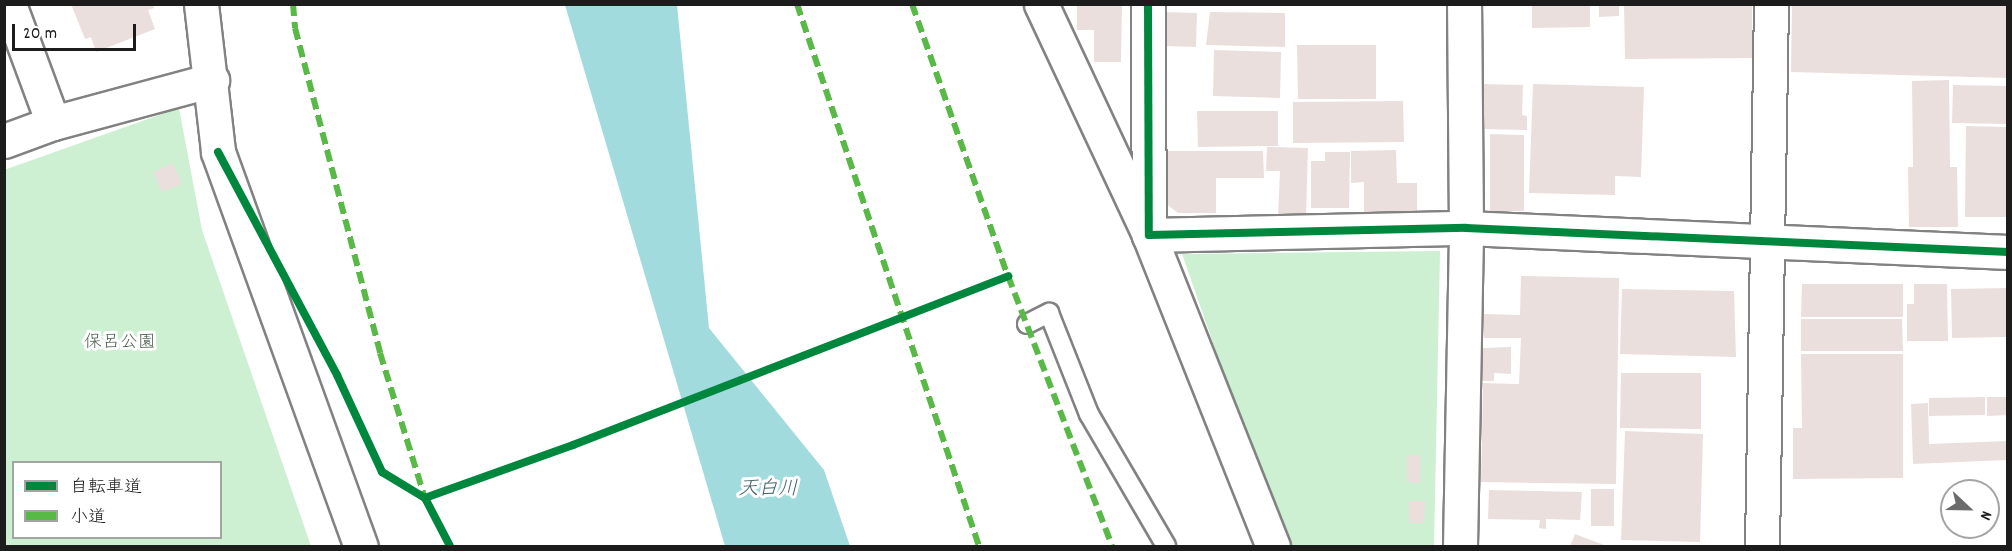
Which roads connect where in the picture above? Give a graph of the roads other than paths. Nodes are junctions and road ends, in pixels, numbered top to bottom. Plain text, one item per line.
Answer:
1 (9, 4) edge
2 (201, 4) edge
3 (1041, 4) edge
4 (1148, 4) edge
5 (1464, 4) edge
6 (1772, 4) edge
7 (212, 80) junction
8 (53, 123) junction
9 (4, 141) edge
10 (1466, 228) junction
11 (1149, 236) junction
12 (1767, 241) junction
13 (2007, 252) edge
14 (1027, 324) dead end
15 (361, 546) edge
16 (1166, 546) edge
17 (1273, 546) edge
18 (1460, 546) edge
19 (1762, 546) edge

1 - 8 street
2 - 7 street
3 - 11 street
4 - 11 street
5 - 10 street
6 - 12 street
7 - 8 street
7 - 15 street
8 - 9 street
10 - 11 street
10 - 12 street
10 - 18 street
11 - 17 street
12 - 13 street
12 - 19 street
14 - 16 lane

